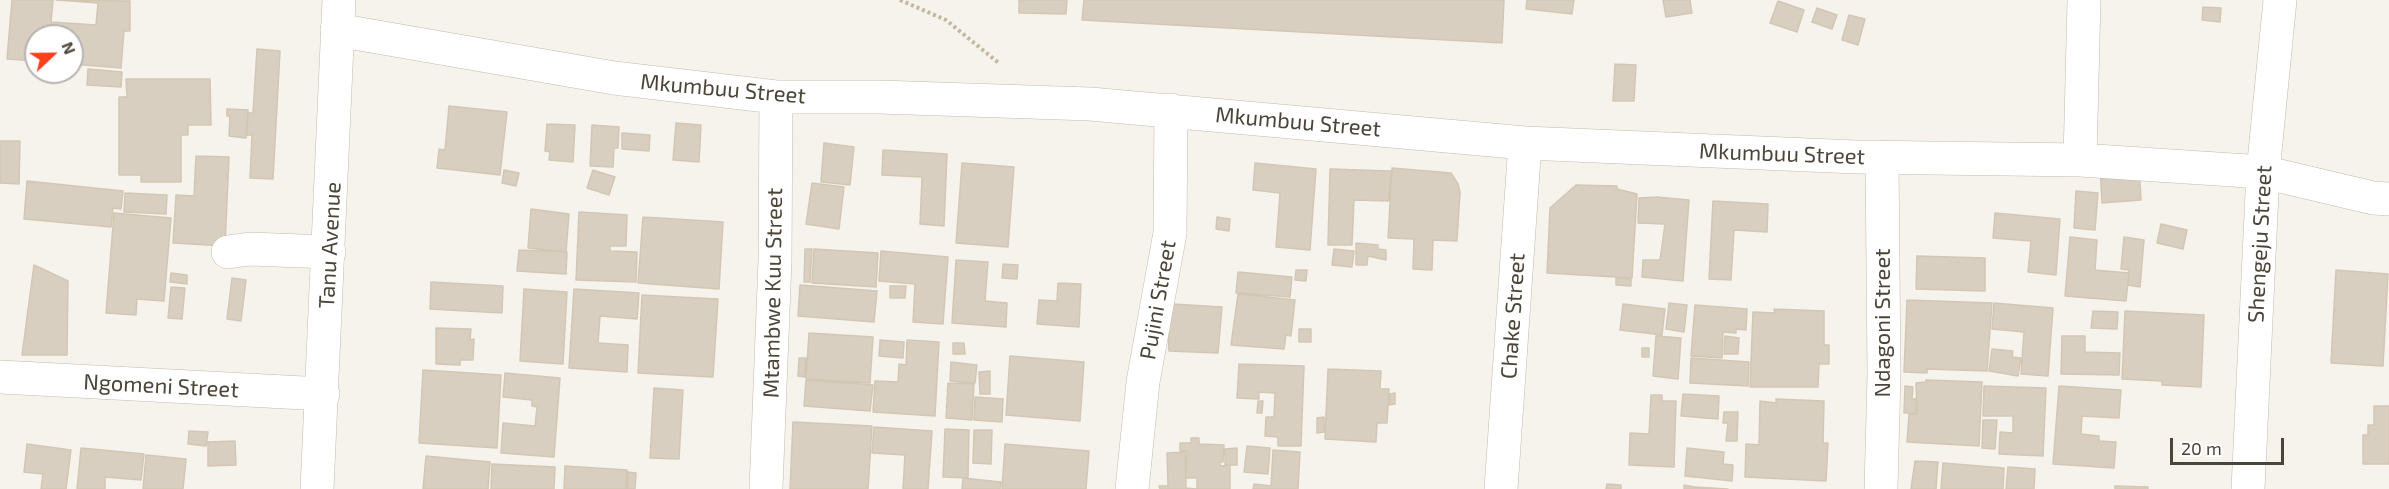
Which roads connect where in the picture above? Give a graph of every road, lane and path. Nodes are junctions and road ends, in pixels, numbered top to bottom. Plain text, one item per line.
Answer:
1 (900, 0) edge
2 (2084, 0) edge
3 (2280, 0) edge
4 (338, 15) edge
5 (776, 97) junction
6 (1041, 102) junction
7 (1171, 110) junction
8 (1525, 143) junction
9 (1882, 158) junction
10 (2080, 160) junction
11 (2263, 172) junction
12 (2389, 199) edge
13 (228, 252) dead end
14 (329, 252) junction
15 (0, 377) edge
16 (322, 394) junction
17 (317, 489) edge
18 (766, 489) edge
19 (1132, 489) edge
20 (1501, 489) edge
21 (1881, 489) edge
22 (2248, 489) edge

1 - 6 path
2 - 10 street
3 - 11 street, Shengeju Street
4 - 5 street, Mkumbuu Street
4 - 14 street, Tanu Avenue
5 - 6 street, Mkumbuu Street
5 - 18 street, Mtambwe Kuu Street
6 - 7 street, Mkumbuu Street
7 - 8 street, Mkumbuu Street
7 - 19 street, Pujini Street
8 - 9 street, Mkumbuu Street
8 - 20 street, Chake Street
9 - 10 street, Mkumbuu Street
9 - 21 street, Ndagoni Street
10 - 11 street, Mkumbuu Street
11 - 12 street, Mkumbuu Street
11 - 22 street, Shengeju Street
13 - 14 street
14 - 16 street, Tanu Avenue
15 - 16 street, Ngomeni Street
16 - 17 street, Tanu Avenue

